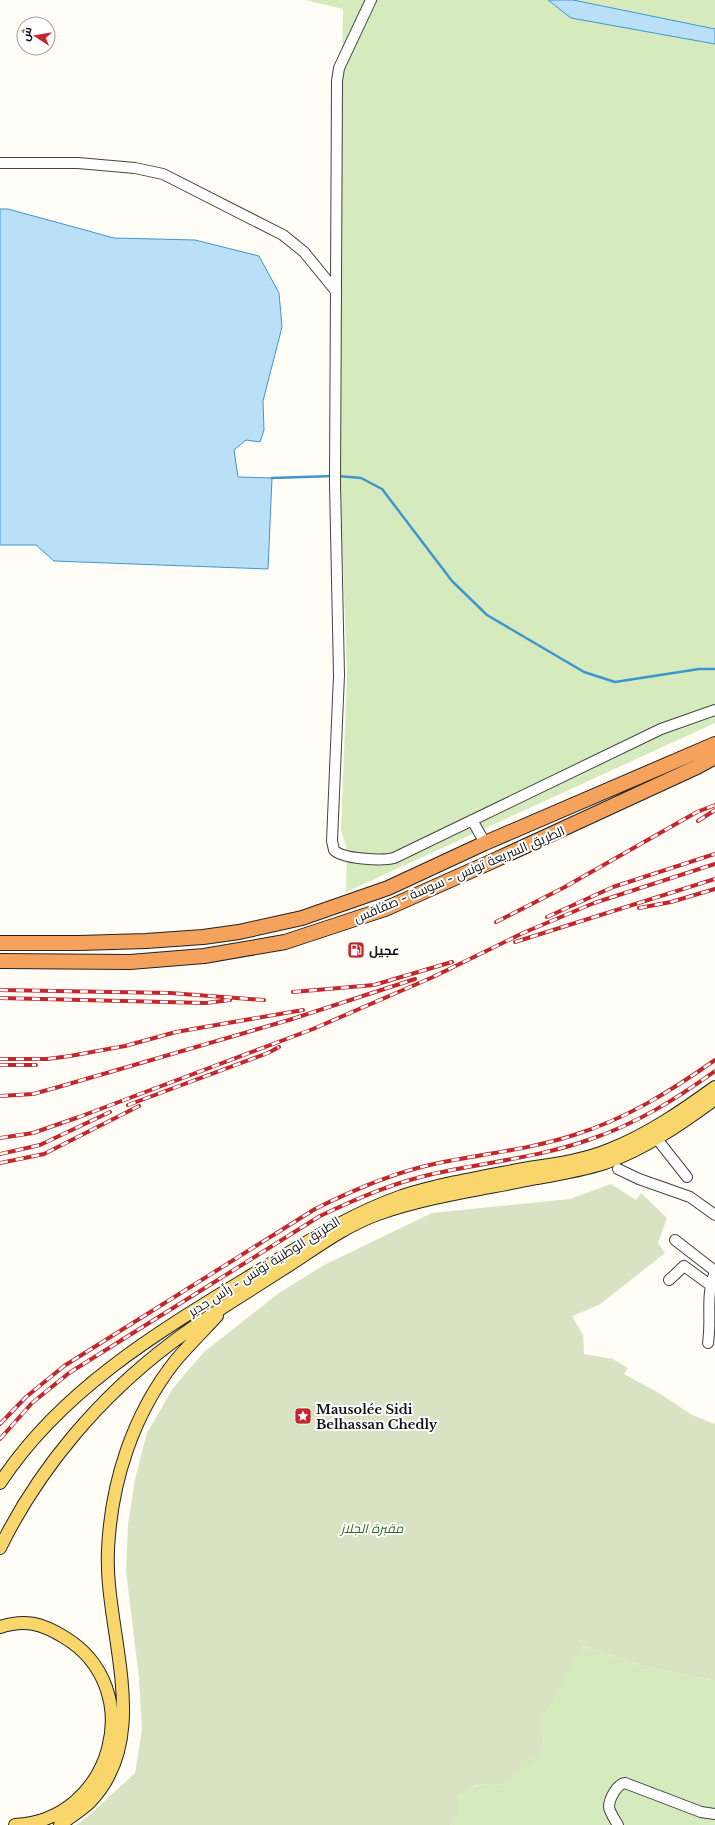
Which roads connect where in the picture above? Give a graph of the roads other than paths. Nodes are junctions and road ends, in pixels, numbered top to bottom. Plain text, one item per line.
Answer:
1 (371, 0) edge
2 (0, 163) edge
3 (335, 290) junction
4 (715, 710) edge
5 (715, 740) edge
6 (715, 744) edge
7 (698, 752) junction
8 (715, 757) edge
9 (715, 764) edge
10 (697, 767) junction
11 (472, 820) junction
12 (485, 843) junction
13 (0, 943) edge
14 (0, 961) edge
15 (715, 1087) edge
16 (715, 1099) edge
17 (657, 1139) junction
18 (618, 1169) dead end
19 (688, 1177) dead end
20 (715, 1215) edge
21 (675, 1240) dead end
22 (715, 1272) edge
23 (669, 1280) dead end
24 (710, 1285) junction
25 (235, 1298) junction
26 (712, 1302) edge
27 (708, 1343) dead end
28 (0, 1483) edge
29 (0, 1548) edge
30 (0, 1627) edge
31 (715, 1814) edge
32 (15, 1825) edge
33 (60, 1825) edge
34 (618, 1825) edge

1 - 3 street
2 - 3 street
3 - 11 street
4 - 11 street
5 - 7 highway
6 - 7 highway, الطريق السريعة تونس - سوسة - صفاقس
7 - 12 highway, الطريق السريعة تونس - سوسة - صفاقس
8 - 10 highway, الطريق السريعة تونس - سوسة - صفاقس
9 - 10 highway
10 - 14 highway, الطريق السريعة تونس - سوسة - صفاقس
11 - 12 street
12 - 13 highway, الطريق السريعة تونس - سوسة - صفاقس
15 - 28 main road, الطريق الوطنية تونس - رأس جدير
16 - 17 main road, الطريق الوطنية تونس - رأس جدير
17 - 19 street
17 - 25 main road, الطريق الوطنية تونس - رأس جدير
18 - 20 street
21 - 22 street
22 - 24 street
23 - 24 street
24 - 26 street
25 - 29 main road, الطريق الوطنية تونس - رأس جدير
25 - 33 main road
26 - 27 street
30 - 32 main road
31 - 34 street

